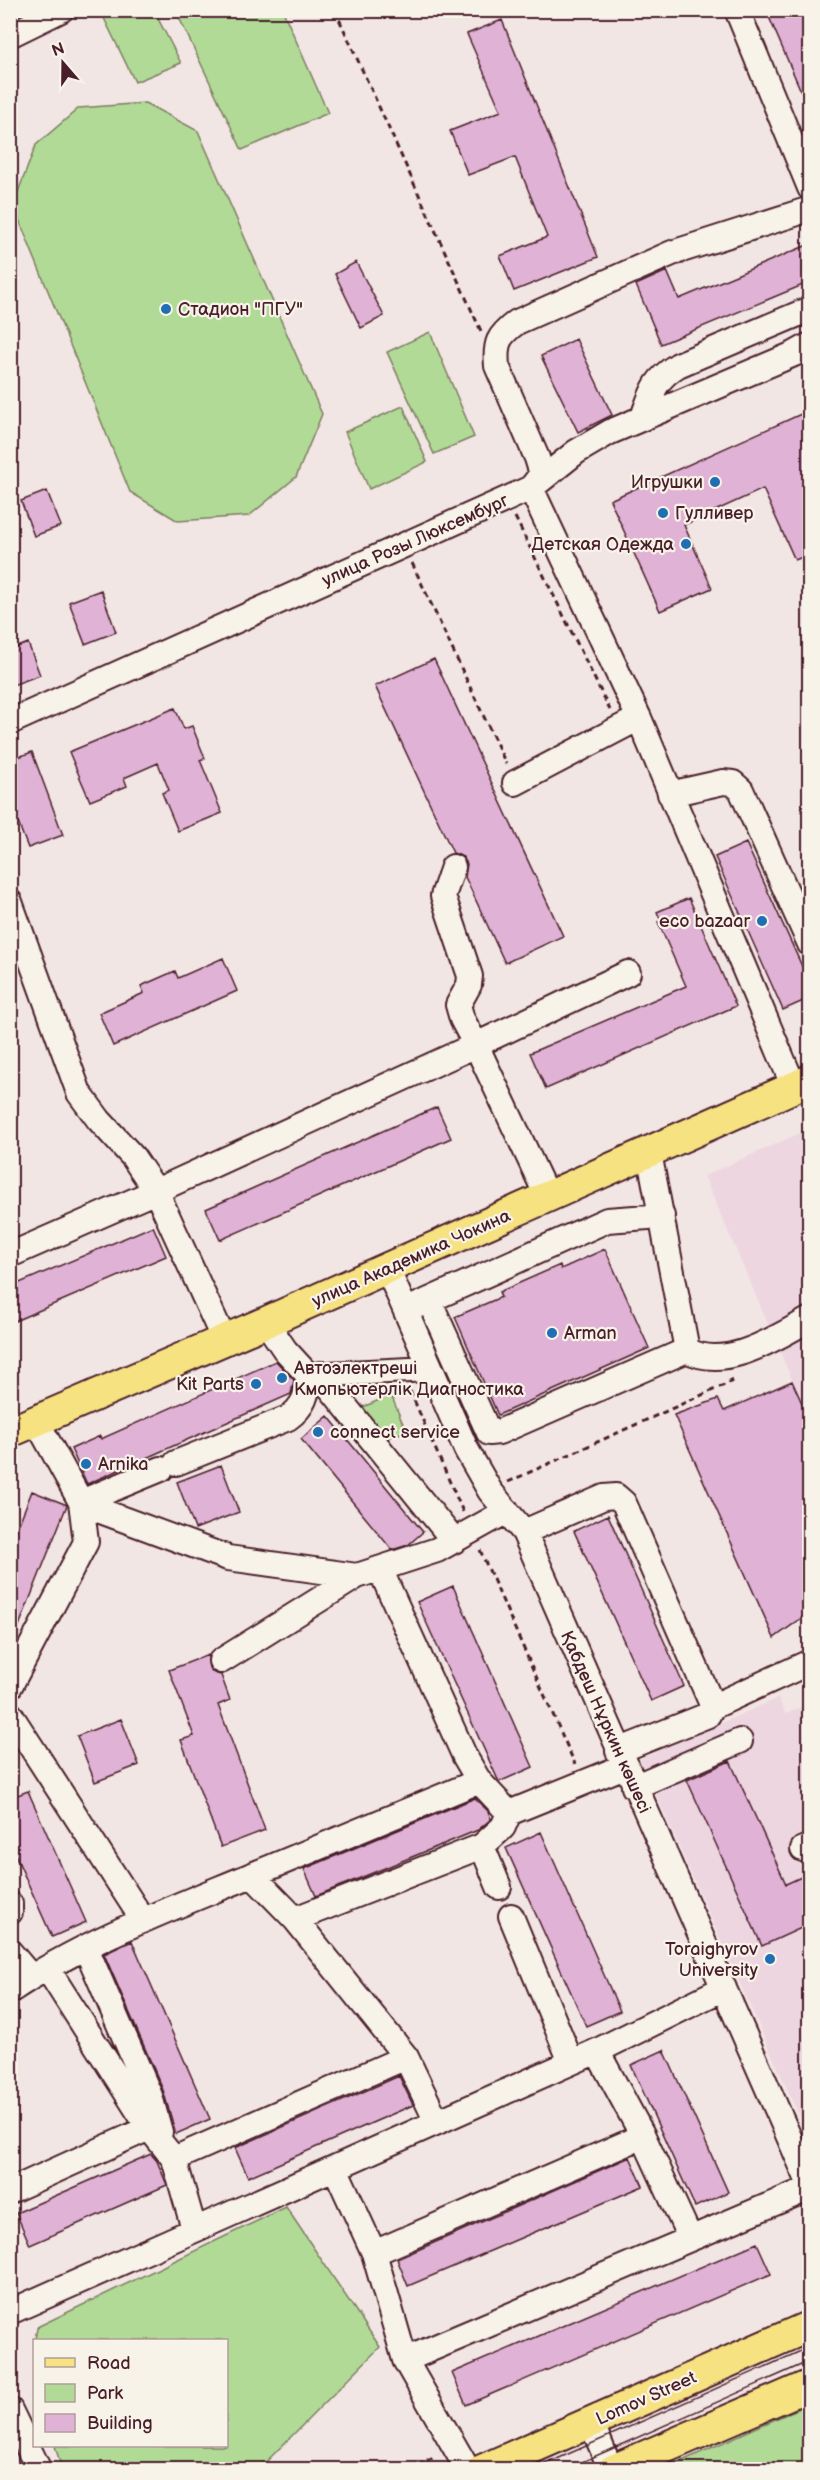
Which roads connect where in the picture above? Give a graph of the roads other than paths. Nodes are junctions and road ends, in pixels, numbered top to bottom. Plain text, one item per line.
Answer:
1 (61, 10) edge
2 (737, 10) edge
3 (10, 35) edge
4 (810, 188) edge
5 (810, 209) edge
6 (810, 309) edge
7 (810, 345) edge
8 (643, 417) junction
9 (531, 488) junction
10 (10, 722) edge
11 (629, 723) junction
12 (515, 783) road end
13 (670, 794) junction
14 (453, 867) dead end
15 (10, 902) edge
16 (810, 944) edge
17 (628, 973) dead end
18 (476, 1045) junction
19 (802, 1084) edge
20 (649, 1153) junction
21 (156, 1191) junction
22 (548, 1196) junction
23 (662, 1216) junction
24 (10, 1255) edge
25 (387, 1268) junction
26 (429, 1300) junction
27 (405, 1310) junction
28 (810, 1319) edge
29 (266, 1322) junction
30 (224, 1340) junction
31 (687, 1350) junction
32 (314, 1374) junction
33 (461, 1374) junction
34 (434, 1377) junction
35 (23, 1426) edge
36 (81, 1502) junction
37 (507, 1511) junction
38 (524, 1532) junction
39 (463, 1536) junction
40 (380, 1569) junction
41 (357, 1576) junction
42 (221, 1661) dead end
43 (810, 1662) edge
44 (10, 1686) edge
45 (712, 1707) junction
46 (10, 1714) edge
47 (740, 1741) dead end
48 (626, 1768) junction
49 (479, 1781) junction
50 (509, 1813) junction
51 (482, 1846) junction
52 (252, 1875) junction
53 (499, 1887) dead end
54 (10, 1904) edge
55 (10, 1912) edge
56 (512, 1916) dead end
57 (295, 1919) junction
58 (143, 1920) junction
59 (86, 1948) junction
60 (10, 1952) edge
61 (39, 1973) junction
62 (724, 1988) junction
63 (10, 1991) edge
64 (597, 2051) junction
65 (406, 2057) junction
66 (571, 2062) junction
67 (437, 2122) junction
68 (148, 2128) junction
69 (643, 2136) junction
70 (169, 2153) junction
71 (335, 2168) junction
72 (810, 2186) edge
73 (10, 2191) edge
74 (194, 2229) junction
75 (690, 2238) junction
76 (374, 2253) junction
77 (10, 2312) edge
78 (810, 2326) edge
79 (405, 2360) junction
80 (810, 2385) edge
81 (10, 2410) edge
82 (591, 2422) junction
83 (39, 2469) edge
84 (468, 2469) edge
85 (482, 2469) edge
86 (612, 2469) edge

1 - 3 street
2 - 4 street
5 - 9 street
6 - 8 street
7 - 8 street, улица Розы Люксембург
8 - 9 street, улица Розы Люксембург
9 - 10 street, улица Розы Люксембург
9 - 11 street
11 - 12 street
11 - 13 street
13 - 16 street
13 - 19 street
14 - 18 street
15 - 21 street
17 - 18 street
18 - 21 street
18 - 22 street
19 - 20 main road, улица Академика Чокина
20 - 22 main road, улица Академика Чокина
20 - 23 street
21 - 24 street
21 - 30 street
22 - 25 main road, улица Академика Чокина
23 - 26 street
23 - 31 street
25 - 27 street, Қабдеш Нұркин көшесі
25 - 29 main road, улица Академика Чокина
26 - 27 street
26 - 33 street
27 - 34 street, Қабдеш Нұркин көшесі
28 - 31 street
29 - 30 main road, улица Академика Чокина
29 - 32 street
30 - 35 main road, улица Академика Чокина
31 - 33 street
32 - 34 street
32 - 36 street
32 - 39 street
33 - 34 street
34 - 37 street, Қабдеш Нұркин көшесі
35 - 36 street
36 - 41 street
36 - 44 street
37 - 38 street, Қабдеш Нұркин көшесі
37 - 39 street
38 - 45 street
38 - 48 street, Қабдеш Нұркин көшесі
39 - 40 street
40 - 41 street
40 - 49 street
41 - 42 street
43 - 45 street
45 - 48 street
46 - 58 street
47 - 48 street
48 - 50 street
48 - 62 street, Қабдеш Нұркин көшесі
49 - 50 street
49 - 52 street
50 - 51 street
51 - 53 street
51 - 57 street
52 - 57 street
52 - 58 street
54 - 55 street
56 - 66 street
57 - 65 street
58 - 59 street
59 - 61 street
59 - 70 street
60 - 61 street
61 - 63 street
61 - 68 street
62 - 64 street
62 - 72 street, Қабдеш Нұркин көшесі
64 - 66 street
64 - 69 street
65 - 67 street
65 - 70 street
66 - 67 street
67 - 71 street
68 - 70 street
68 - 73 street
69 - 75 street
69 - 76 street
70 - 74 street
71 - 74 street
71 - 76 street
72 - 75 street
74 - 77 street
75 - 79 street
76 - 79 street
78 - 82 main road, Lomov Street
79 - 84 street
80 - 86 main road
81 - 83 street
82 - 85 main road, Lomov Street
82 - 86 street

